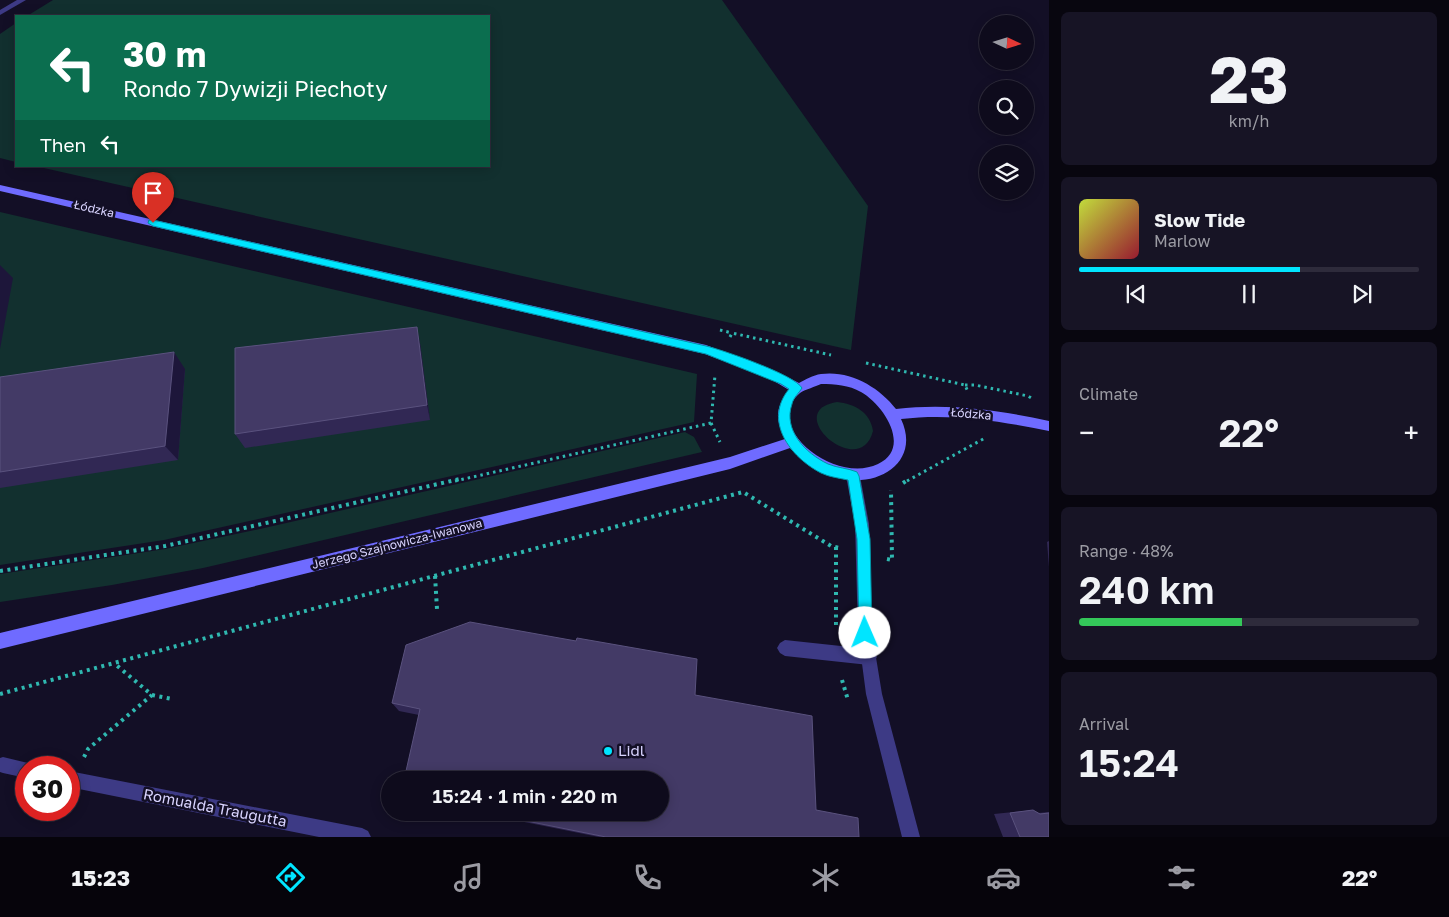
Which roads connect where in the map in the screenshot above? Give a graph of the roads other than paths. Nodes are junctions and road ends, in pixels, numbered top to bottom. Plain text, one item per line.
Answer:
1 (22, 0) edge
2 (0, 13) edge
3 (0, 188) edge
4 (797, 388) junction
5 (893, 415) junction
6 (1049, 426) edge
7 (792, 442) junction
8 (853, 476) junction
9 (0, 641) edge
10 (785, 648) dead end
11 (869, 657) junction
12 (3, 765) dead end
13 (15, 768) edge
14 (80, 781) edge
15 (362, 837) edge
16 (911, 837) edge

1 - 2 street
3 - 4 street, Łódzka
4 - 5 street
4 - 7 street
5 - 6 street, Łódzka
5 - 8 street
7 - 8 street
7 - 9 street, Jerzego Szajnowicza-Iwanowa
8 - 11 street
10 - 11 street
11 - 16 street
12 - 13 street
14 - 15 street, Romualda Traugutta

